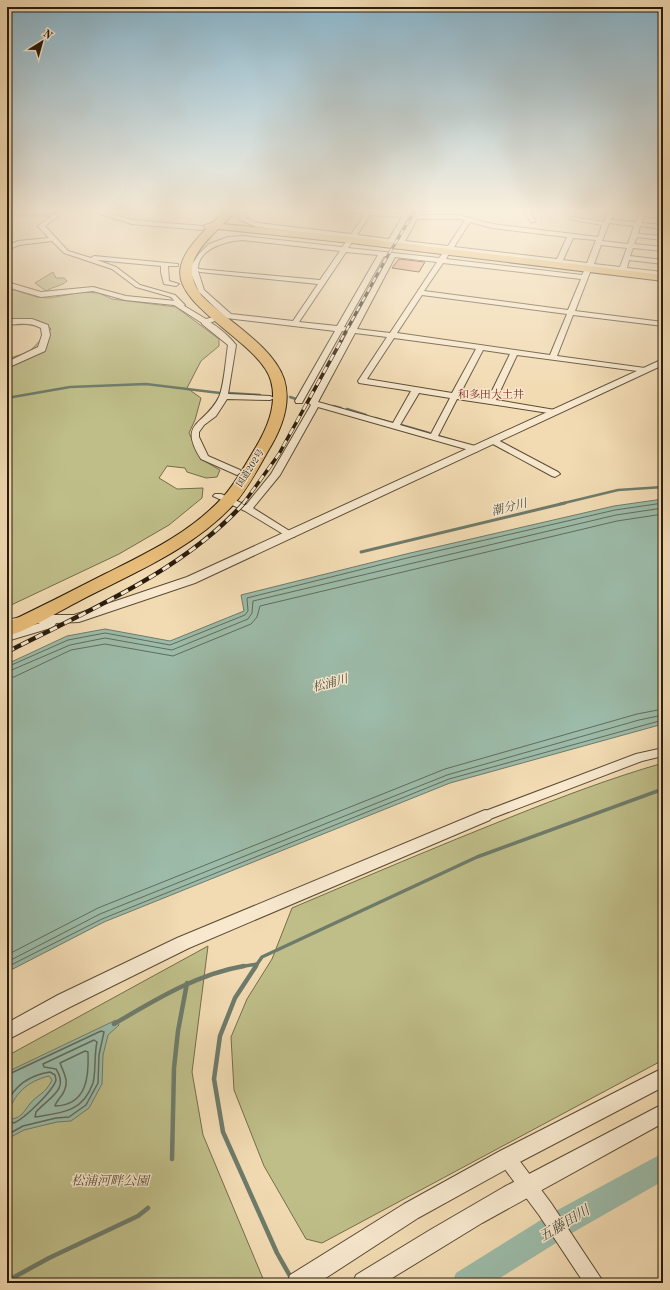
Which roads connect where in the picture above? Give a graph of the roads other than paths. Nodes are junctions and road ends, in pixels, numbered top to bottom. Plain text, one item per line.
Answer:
1 (114, 269) edge
2 (165, 269) edge
3 (181, 269) edge
4 (332, 269) edge
5 (373, 269) edge
6 (386, 269) edge
7 (435, 269) edge
8 (572, 269) edge
9 (581, 269) edge
10 (619, 269) edge
11 (625, 269) edge
12 (587, 271) junction
13 (178, 272) junction
14 (663, 274) edge
15 (663, 278) edge
16 (663, 281) edge
17 (323, 282) junction
18 (7, 284) edge
19 (420, 293) junction
20 (152, 301) junction
21 (181, 305) junction
22 (571, 312) junction
23 (216, 316) junction
24 (7, 322) edge
25 (295, 323) junction
26 (663, 324) edge
27 (340, 328) junction
28 (352, 330) junction
29 (392, 335) junction
30 (237, 344) junction
31 (481, 347) junction
32 (515, 352) junction
33 (553, 357) junction
34 (663, 362) edge
35 (7, 365) edge
36 (646, 370) junction
37 (416, 390) junction
38 (224, 396) junction
39 (455, 396) junction
40 (270, 398) junction
41 (299, 401) dead end
42 (490, 401) junction
43 (316, 404) junction
44 (555, 412) junction
45 (396, 426) junction
46 (432, 437) junction
47 (494, 441) junction
48 (476, 449) junction
49 (236, 472) junction
50 (555, 474) dead end
51 (224, 498) junction
52 (248, 509) junction
53 (291, 535) junction
54 (7, 618) edge
55 (30, 619) junction
56 (66, 619) junction
57 (7, 624) edge
58 (7, 630) edge
59 (7, 637) edge
60 (663, 752) edge
61 (485, 816) joint
62 (7, 1032) edge
63 (663, 1077) edge
64 (663, 1113) edge
65 (507, 1158) junction
66 (527, 1186) junction
67 (298, 1283) edge
68 (364, 1283) edge
69 (595, 1283) edge

1 - 13 street
2 - 13 street
3 - 13 highway
4 - 17 street
5 - 27 street
6 - 28 street
7 - 19 street
8 - 12 highway
9 - 12 street
10 - 12 street
11 - 14 street
12 - 15 highway
12 - 16 highway
12 - 22 street
13 - 17 street
13 - 20 street
13 - 21 street
13 - 23 highway, 国道202号
13 - 23 highway, 国道202号
17 - 25 street
18 - 20 street
19 - 22 street
19 - 29 street
20 - 21 street
21 - 23 street
22 - 26 street
22 - 33 street
23 - 25 street
23 - 30 highway, 国道202号
23 - 51 highway, 国道202号
24 - 35 street
25 - 27 street
27 - 28 street
27 - 41 street
28 - 29 street
28 - 43 street
29 - 31 street
29 - 37 street
30 - 38 street
30 - 40 highway, 国道202号
31 - 32 street
31 - 39 street
32 - 33 street
32 - 42 street
33 - 36 street
34 - 36 street
36 - 44 street
37 - 39 street
37 - 45 street
38 - 40 street
38 - 49 street
39 - 42 street
39 - 46 street
40 - 49 highway, 国道202号
42 - 44 street
43 - 45 street
43 - 52 street
44 - 47 street
45 - 46 street
46 - 48 street
47 - 48 street
47 - 50 street
48 - 53 street
49 - 51 highway, 国道202号
51 - 52 street
51 - 54 highway, 国道202号
51 - 55 highway, 国道202号
52 - 53 street
53 - 56 street
55 - 56 street
55 - 57 street
55 - 58 highway, 国道202号
56 - 59 street
60 - 61 street
61 - 62 street
63 - 65 street
64 - 66 street
65 - 66 street
65 - 67 street
66 - 68 street
66 - 69 street

